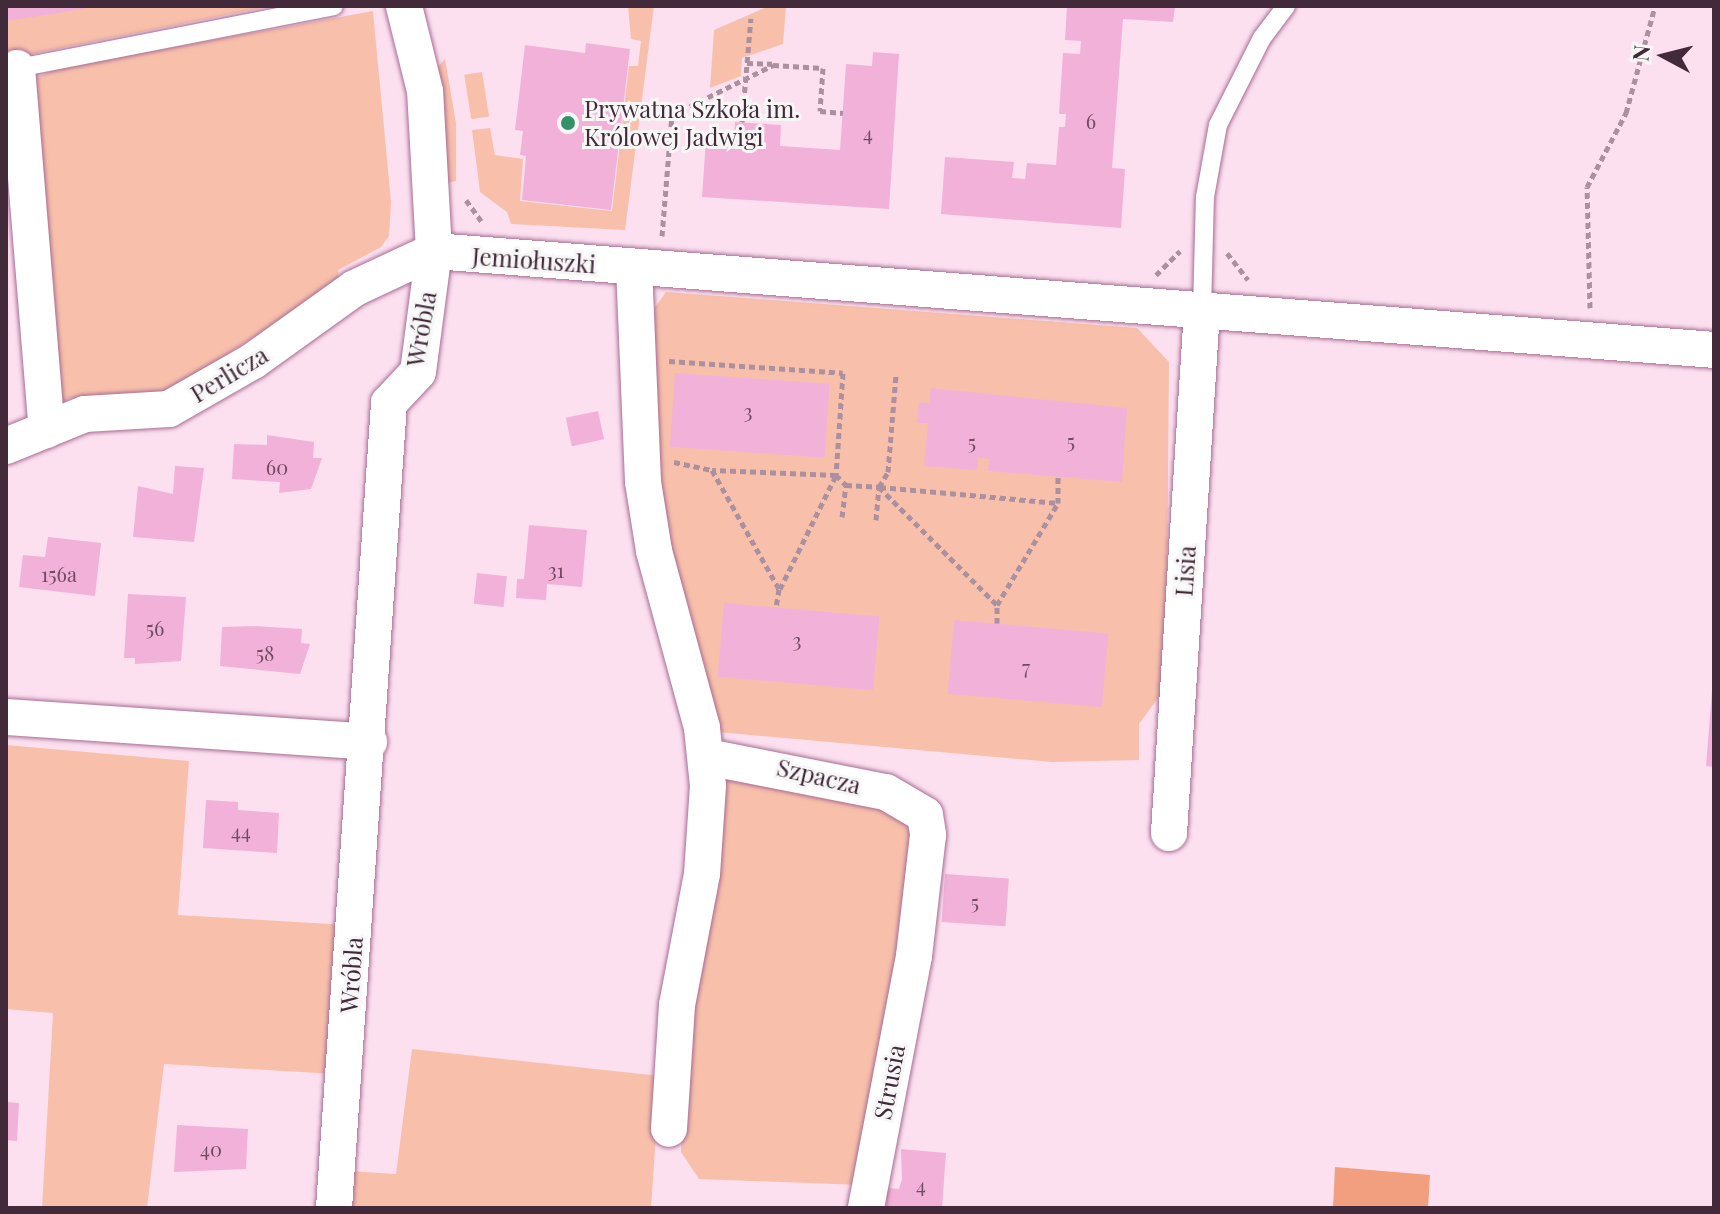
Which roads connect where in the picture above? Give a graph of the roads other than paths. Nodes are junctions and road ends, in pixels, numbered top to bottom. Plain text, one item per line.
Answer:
1 (334, 6) edge
2 (404, 6) edge
3 (1286, 6) edge
4 (11, 69) edge
5 (434, 251) junction
6 (634, 267) junction
7 (1202, 310) junction
8 (1714, 350) edge
9 (47, 430) junction
10 (6, 446) edge
11 (6, 717) edge
12 (369, 742) junction
13 (707, 757) junction
14 (925, 815) joint
15 (1169, 833) dead end
16 (669, 1129) dead end
17 (334, 1208) edge
18 (866, 1208) edge

1 - 4 lane
2 - 5 street, Wróbla
3 - 7 lane
4 - 9 street
5 - 6 street, Jemiołuszki
5 - 9 street, Perlicza
5 - 12 street, Wróbla
6 - 7 street, Jemiołuszki
6 - 13 street
7 - 8 street, Jemiołuszki
7 - 15 street, Lisia
9 - 10 street, Perlicza
11 - 12 street
12 - 17 street, Wróbla
13 - 14 street, Szpacza
13 - 16 street
14 - 18 street, Strusia

